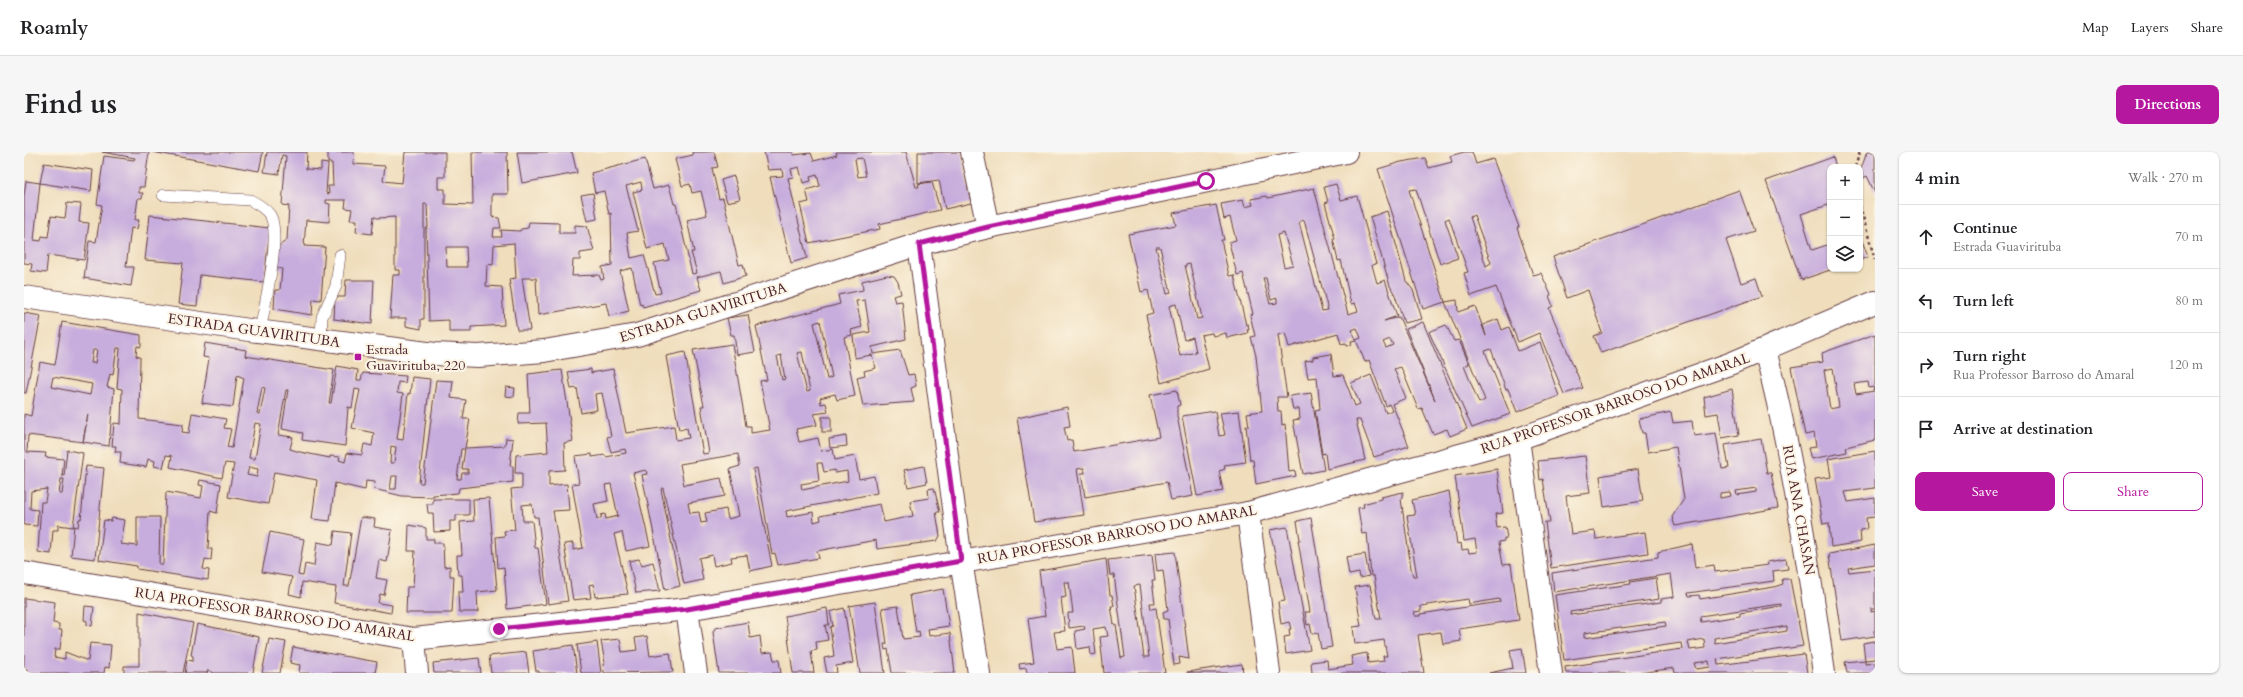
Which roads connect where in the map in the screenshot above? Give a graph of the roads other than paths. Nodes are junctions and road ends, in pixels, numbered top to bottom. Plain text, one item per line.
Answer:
1 (972, 152) edge
2 (1346, 152) edge
3 (163, 195) dead end
4 (988, 227) junction
5 (919, 244) junction
6 (340, 255) dead end
7 (24, 297) edge
8 (1875, 302) edge
9 (260, 331) junction
10 (321, 339) junction
11 (1765, 350) junction
12 (1518, 440) junction
13 (1248, 512) junction
14 (961, 561) junction
15 (24, 573) edge
16 (687, 609) junction
17 (414, 639) junction
18 (417, 673) edge
19 (696, 673) edge
20 (979, 673) edge
21 (1269, 673) edge
22 (1551, 673) edge
23 (1824, 673) edge

1 - 4 street
2 - 4 street, ESTRADA GUAVIRITUBA
3 - 9 lane
4 - 5 street, ESTRADA GUAVIRITUBA
5 - 10 street, ESTRADA GUAVIRITUBA
5 - 14 street
6 - 10 lane
7 - 9 street, ESTRADA GUAVIRITUBA
8 - 11 street, RUA PROFESSOR BARROSO DO AMARAL
9 - 10 street, ESTRADA GUAVIRITUBA
11 - 12 street, RUA PROFESSOR BARROSO DO AMARAL
11 - 23 street, RUA ANA CHASAN
12 - 13 street, RUA PROFESSOR BARROSO DO AMARAL
12 - 22 street
13 - 14 street, RUA PROFESSOR BARROSO DO AMARAL
13 - 21 street
14 - 16 street, RUA PROFESSOR BARROSO DO AMARAL
14 - 20 street
15 - 17 street, RUA PROFESSOR BARROSO DO AMARAL
16 - 17 street, RUA PROFESSOR BARROSO DO AMARAL
16 - 19 street
17 - 18 street

